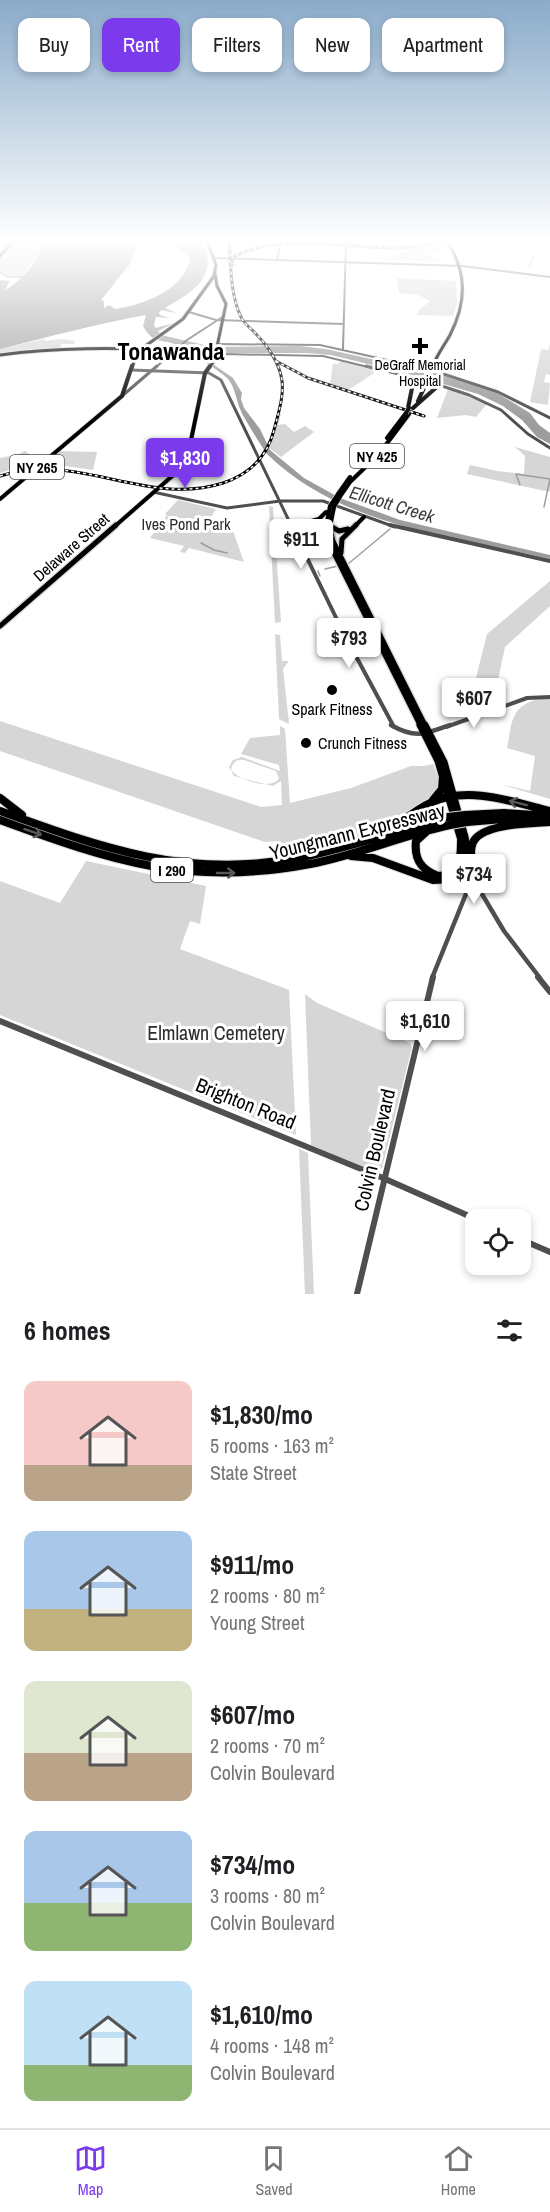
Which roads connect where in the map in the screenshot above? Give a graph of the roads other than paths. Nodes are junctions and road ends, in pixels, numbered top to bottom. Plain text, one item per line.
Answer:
1 (196, 301) edge
2 (225, 301) edge
3 (344, 301) edge
4 (460, 301) edge
5 (463, 301) edge
6 (189, 312) junction
7 (223, 318) junction
8 (216, 320) junction
9 (344, 324) junction
10 (159, 337) joint
11 (152, 341) joint
12 (217, 345) junction
13 (444, 347) dead end
14 (142, 348) junction
15 (344, 349) junction
16 (174, 350) junction
17 (439, 350) junction
18 (0, 355) edge
19 (212, 364) junction
20 (430, 368) junction
21 (131, 370) junction
22 (152, 371) junction
23 (205, 373) junction
24 (414, 378) junction
25 (439, 385) junction
26 (122, 396) junction
27 (409, 410) junction
28 (550, 418) edge
29 (550, 448) edge
30 (153, 492) junction
31 (339, 494) joint
32 (0, 499) edge
33 (280, 501) junction
34 (331, 507) junction
35 (363, 517) junction
36 (329, 523) junction
37 (292, 525) junction
38 (329, 543) junction
39 (342, 560) junction
40 (550, 561) edge
41 (0, 626) edge
42 (550, 697) edge
43 (428, 734) junction
44 (443, 776) junction
45 (452, 797) junction
46 (0, 798) edge
47 (430, 803) junction
48 (0, 811) edge
49 (550, 811) edge
50 (550, 816) edge
51 (466, 818) junction
52 (0, 820) edge
53 (449, 821) junction
54 (34, 822) junction
55 (550, 822) edge
56 (437, 827) junction
57 (370, 839) junction
58 (461, 842) junction
59 (333, 857) junction
60 (297, 861) junction
61 (471, 861) junction
62 (280, 864) junction
63 (472, 878) junction
64 (550, 993) edge
65 (0, 1021) edge
66 (383, 1178) junction
67 (465, 1214) edge
68 (531, 1244) edge
69 (550, 1252) edge
70 (357, 1294) edge

1 - 6 main road
2 - 7 main road
3 - 9 street
4 - 20 main road, NY 425
5 - 17 main road, NY 425
6 - 8 street
6 - 10 main road
7 - 8 street
7 - 9 street
7 - 12 main road
8 - 16 street
9 - 15 street
10 - 11 main road
11 - 14 main road
12 - 15 street
12 - 19 main road
13 - 17 main road
14 - 16 main road
14 - 18 main road
14 - 21 main road
15 - 28 street
16 - 22 street
17 - 20 main road, NY 425
19 - 23 main road, Delaware Street
19 - 24 street
20 - 27 main road, NY 425, bridge
21 - 22 street
21 - 26 main road
22 - 23 street
22 - 26 street
23 - 30 main road, Delaware Street
23 - 33 street
24 - 25 street
24 - 27 main road
25 - 27 main road
25 - 29 street
26 - 32 main road, NY 265
27 - 31 main road, NY 425
30 - 33 street
30 - 41 main road, Delaware Street
31 - 34 main road, NY 425, bridge
33 - 35 street
33 - 37 street
34 - 36 main road, NY 425
34 - 37 main road
34 - 38 main road, NY 425
35 - 36 main road
35 - 39 main road
35 - 40 street
36 - 39 main road, NY 425
37 - 38 main road
37 - 43 street
38 - 43 main road, NY 425
39 - 43 main road, NY 425
42 - 43 street
43 - 44 main road, NY 425
43 - 45 main road, NY 425
44 - 45 main road, NY 425
44 - 47 highway
45 - 47 highway
49 -> 45 highway
45 - 58 main road, NY 425
45 - 61 main road, NY 425
46 - 54 highway
47 - 57 highway
48 - 54 highway, Youngmann Expressway / I 290
50 - 51 highway, Youngmann Expressway / I 290
51 - 53 highway, Youngmann Expressway / I 290, bridge
51 - 55 highway, Youngmann Expressway / I 290
52 -> 62 highway, Youngmann Expressway / I 290
53 - 56 highway, Youngmann Expressway / I 290
53 - 57 highway, Youngmann Expressway / I 290
54 - 62 highway, Youngmann Expressway / I 290
55 - 61 highway
56 - 58 highway
56 - 59 highway, Youngmann Expressway / I 290
57 - 60 highway, Youngmann Expressway / I 290
58 - 63 main road
59 - 60 highway, Youngmann Expressway / I 290
59 - 63 highway
60 - 62 highway, Youngmann Expressway / I 290
61 - 63 main road, NY 425
63 - 64 street
63 - 66 street, Colvin Boulevard
65 - 66 street, Brighton Road
66 - 67 street, Brighton Road
66 - 70 street, Colvin Boulevard
68 - 69 street

